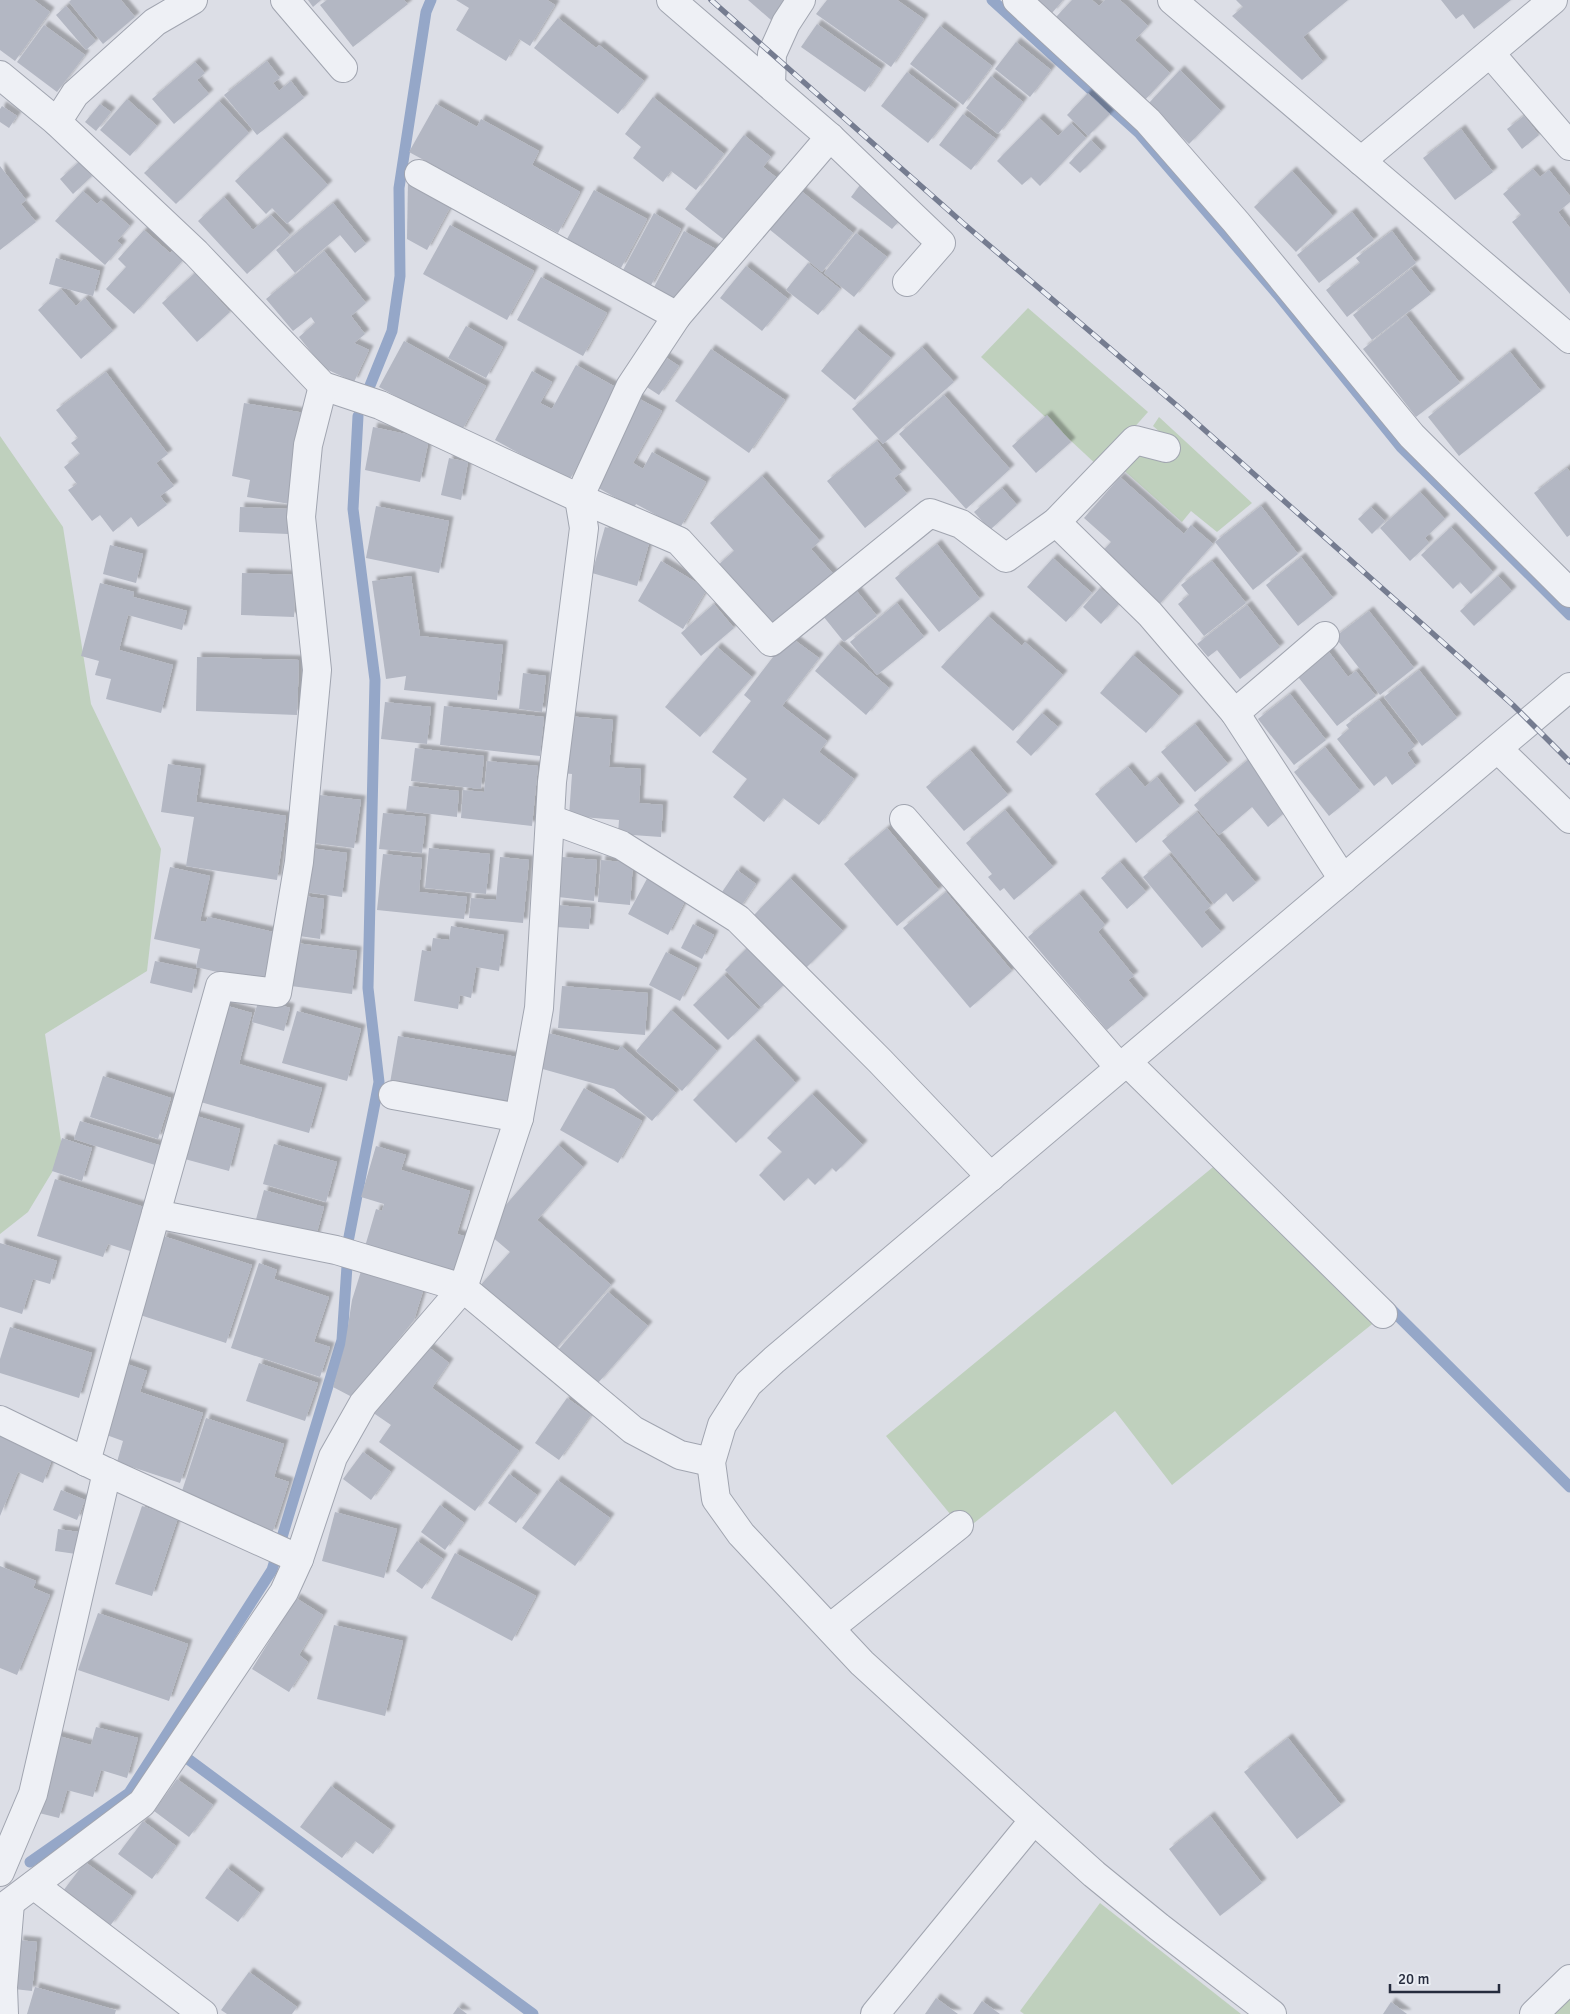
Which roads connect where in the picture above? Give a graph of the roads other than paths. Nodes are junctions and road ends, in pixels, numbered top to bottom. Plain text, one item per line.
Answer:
1 (285, 0) edge
2 (671, 0) edge
3 (801, 0) edge
4 (1016, 0) edge
5 (1172, 0) edge
6 (1553, 0) edge
7 (178, 4) edge
8 (1490, 53) junction
9 (342, 68) dead end
10 (0, 75) edge
11 (771, 85) junction
12 (57, 122) junction
13 (830, 137) junction
14 (1570, 146) edge
15 (1361, 161) junction
16 (419, 174) dead end
17 (907, 282) dead end
18 (677, 316) junction
19 (1570, 339) edge
20 (323, 386) junction
21 (1166, 448) dead end
22 (579, 498) junction
23 (1056, 522) junction
24 (1570, 593) edge
25 (1325, 636) dead end
26 (1569, 691) edge
27 (1235, 713) junction
28 (1498, 749) junction
29 (550, 819) junction
30 (904, 819) dead end
31 (1570, 819) edge
32 (1343, 879) junction
33 (1124, 1065) junction
34 (393, 1095) dead end
35 (519, 1118) junction
36 (991, 1177) junction
37 (156, 1214) junction
38 (463, 1288) junction
39 (1383, 1314) dead end
40 (0, 1420) edge
41 (711, 1462) junction
42 (97, 1467) junction
43 (959, 1525) dead end
44 (287, 1553) junction
45 (830, 1628) junction
46 (1034, 1820) junction
47 (0, 1872) edge
48 (34, 1885) junction
49 (5, 1907) edge
50 (1570, 1979) edge
51 (4, 2014) edge
52 (203, 2014) edge
53 (875, 2014) edge
54 (1272, 2014) edge
55 (1534, 2014) edge

1 - 9 street
2 - 11 street
3 - 11 street
4 - 24 street
5 - 15 street
6 - 8 street
7 - 12 street
8 - 14 street
8 - 15 street
10 - 12 street
11 - 13 street
12 - 20 street
13 - 17 street
13 - 18 street
15 - 19 street
16 - 18 street
18 - 22 street
20 - 22 street
20 - 37 street
21 - 23 street
22 - 23 street
22 - 29 street
23 - 27 street
25 - 27 street
26 - 28 street
27 - 32 street
28 - 31 street
28 - 32 street
29 - 35 street
29 - 36 street
30 - 33 street
32 - 33 street
33 - 36 street
33 - 39 street
34 - 35 street
35 - 38 street
36 - 41 street
37 - 38 street
37 - 42 street
38 - 41 street
38 - 44 street
40 - 42 street
41 - 45 street
42 - 44 street
42 - 47 street
43 - 45 street
44 - 48 street
45 - 46 street
46 - 53 street
46 - 54 street
48 - 49 street
48 - 52 street
49 - 51 street
50 - 55 street

